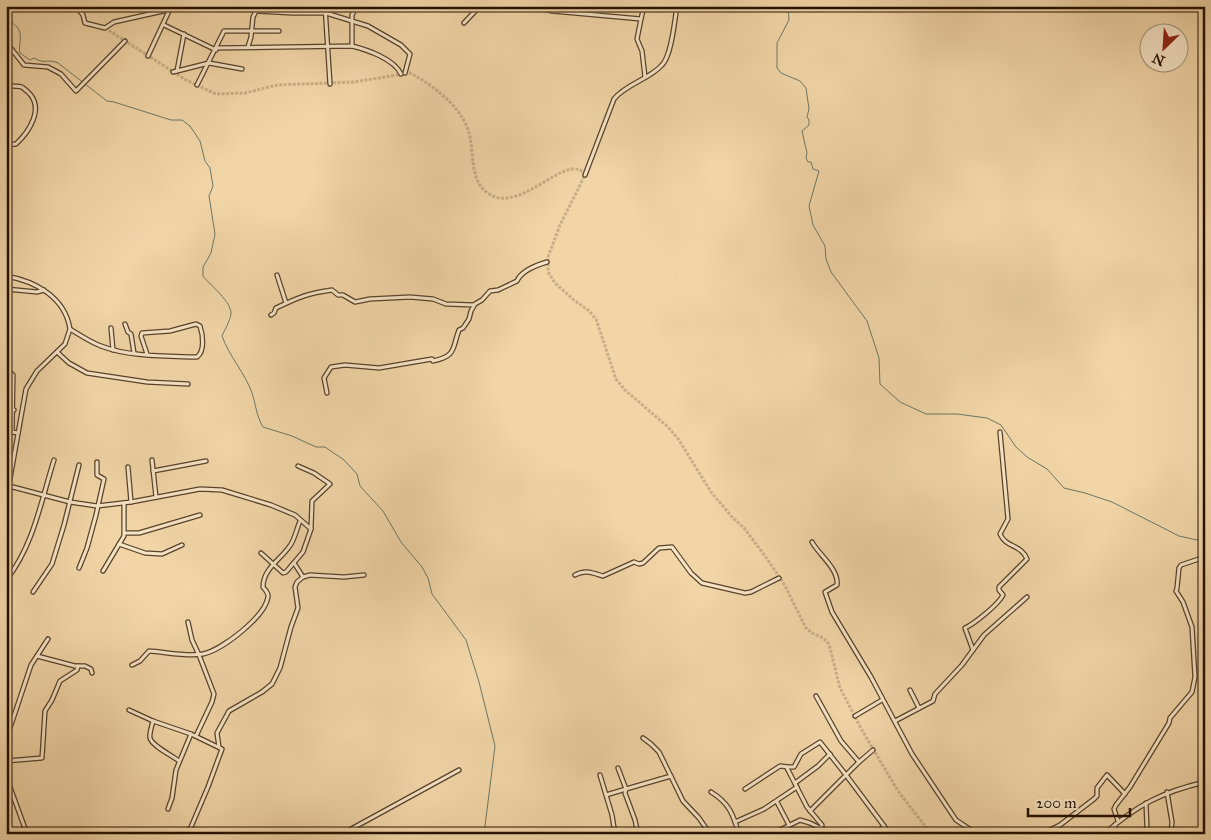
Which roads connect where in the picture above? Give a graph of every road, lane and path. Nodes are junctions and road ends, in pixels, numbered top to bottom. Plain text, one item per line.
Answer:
1 (76, 6) edge
2 (186, 6) edge
3 (325, 6) edge
4 (357, 6) edge
5 (480, 6) edge
6 (526, 6) edge
7 (644, 6) edge
8 (675, 6) edge
9 (169, 11) junction
10 (326, 12) junction
11 (641, 19) junction
12 (351, 20) junction
13 (464, 23) dead end
14 (164, 25) junction
15 (252, 30) junction
16 (278, 31) dead end
17 (184, 34) junction
18 (125, 41) dead end
19 (6, 42) edge
20 (328, 46) junction
21 (352, 46) junction
22 (248, 47) junction
23 (216, 49) junction
24 (148, 56) dead end
25 (209, 64) junction
26 (242, 69) dead end
27 (646, 77) junction
28 (6, 84) edge
29 (330, 84) dead end
30 (197, 86) dead end
31 (6, 145) edge
32 (585, 175) dead end
33 (547, 262) dead end
34 (277, 274) dead end
35 (6, 276) edge
36 (6, 289) edge
37 (44, 290) junction
38 (286, 303) junction
39 (474, 305) junction
40 (271, 315) dead end
41 (125, 324) dead end
42 (111, 328) dead end
43 (70, 329) junction
44 (113, 350) junction
45 (57, 352) junction
46 (134, 353) junction
47 (147, 354) junction
48 (6, 372) edge
49 (188, 384) dead end
50 (327, 393) dead end
51 (6, 407) edge
52 (14, 410) junction
53 (1000, 432) dead end
54 (18, 433) junction
55 (54, 460) dead end
56 (152, 460) dead end
57 (206, 461) dead end
58 (97, 462) dead end
59 (79, 465) dead end
60 (298, 466) dead end
61 (128, 467) dead end
62 (153, 472) junction
63 (8, 485) edge
64 (44, 494) junction
65 (156, 498) junction
66 (6, 501) edge
67 (70, 502) junction
68 (131, 502) junction
69 (124, 503) junction
70 (97, 506) junction
71 (200, 515) dead end
72 (300, 520) junction
73 (311, 529) junction
74 (125, 533) junction
75 (812, 542) dead end
76 (119, 544) junction
77 (182, 545) dead end
78 (261, 553) dead end
79 (1205, 556) edge
80 (294, 562) junction
81 (273, 564) junction
82 (79, 568) dead end
83 (102, 570) dead end
84 (364, 575) dead end
85 (575, 575) dead end
86 (303, 577) junction
87 (779, 578) dead end
88 (7, 579) edge
89 (33, 592) dead end
90 (1027, 597) dead end
91 (188, 622) dead end
92 (48, 639) dead end
93 (972, 650) junction
94 (200, 655) junction
95 (36, 656) junction
96 (78, 666) junction
97 (132, 666) dead end
98 (92, 674) dead end
99 (910, 690) dead end
100 (816, 696) dead end
101 (882, 700) junction
102 (919, 708) junction
103 (129, 710) dead end
104 (855, 716) dead end
105 (153, 721) junction
106 (895, 721) junction
107 (191, 734) junction
108 (196, 736) junction
109 (643, 738) dead end
110 (6, 740) edge
111 (219, 747) junction
112 (873, 750) dead end
113 (830, 754) junction
114 (6, 761) edge
115 (179, 761) junction
116 (859, 762) junction
117 (786, 767) junction
118 (618, 768) dead end
119 (459, 770) dead end
120 (600, 775) dead end
121 (846, 775) junction
122 (6, 776) edge
123 (671, 776) junction
124 (1205, 782) edge
125 (796, 785) junction
126 (626, 789) junction
127 (744, 789) dead end
128 (711, 792) dead end
129 (1167, 792) junction
130 (1125, 794) junction
131 (606, 795) junction
132 (777, 802) junction
133 (1146, 803) junction
134 (168, 809) dead end
135 (810, 811) junction
136 (735, 822) junction
137 (1118, 822) junction
138 (789, 824) junction
139 (1115, 824) junction
140 (884, 826) junction
141 (355, 827) junction
142 (822, 828) junction
143 (1147, 828) dead end
144 (190, 829) junction
145 (27, 834) edge
146 (188, 834) edge
147 (201, 834) edge
148 (342, 834) edge
149 (359, 834) edge
150 (615, 834) edge
151 (638, 834) edge
152 (710, 834) edge
153 (739, 834) edge
154 (772, 834) edge
155 (820, 834) edge
156 (832, 834) edge
157 (877, 834) edge
158 (890, 834) edge
159 (976, 834) edge
160 (1042, 834) edge
161 (1104, 834) edge
162 (1116, 834) edge
163 (1171, 834) edge

1 - 9 street
2 - 9 street
3 - 10 street
4 - 12 street
5 - 13 street
6 - 11 street
7 - 11 street
8 - 27 street
9 - 14 street
10 - 12 street
10 - 15 street
10 - 20 street
11 - 27 street
12 - 21 street
12 - 21 street
14 - 17 street
14 - 24 street
15 - 16 street
15 - 22 street
15 - 23 street
17 - 23 street
17 - 25 street
18 - 19 street
20 - 21 street
20 - 22 street
20 - 29 street
22 - 23 street
23 - 25 street
25 - 26 street
25 - 30 street
27 - 32 street
28 - 31 street
33 - 39 street
34 - 38 street
35 - 37 street
36 - 37 street
37 - 43 street
38 - 39 street
38 - 40 street
39 - 50 street
41 - 46 street
42 - 44 street
43 - 44 street
43 - 45 street
44 - 46 street
45 - 49 street
45 - 54 street
46 - 47 street
47 - 47 street
48 - 52 street
51 - 52 street
52 - 54 street
53 - 93 street
54 - 63 street
55 - 64 street
56 - 62 street
57 - 62 street
58 - 70 street
59 - 67 street
60 - 73 street
61 - 68 street
62 - 65 street
63 - 64 street
63 - 66 street
64 - 67 street
64 - 88 street
65 - 68 street
65 - 72 street
67 - 70 street
67 - 89 street
68 - 69 street
69 - 70 street
69 - 74 street
70 - 82 street
71 - 74 street
72 - 73 street
72 - 81 street
73 - 80 street
74 - 76 street
75 - 101 street
76 - 77 street
76 - 83 street
78 - 81 street
79 - 130 street
80 - 81 street
80 - 86 street
81 - 94 street
84 - 86 street
85 - 87 street
86 - 111 street
90 - 93 street
91 - 94 street
92 - 95 street
93 - 102 street
94 - 97 street
94 - 108 street
95 - 96 street
95 - 110 street
96 - 98 street
96 - 114 street
99 - 102 street
100 - 116 street
101 - 104 street
101 - 106 street
102 - 106 street
103 - 105 street
105 - 107 street
105 - 115 street
106 - 159 street
107 - 108 street
107 - 115 street
108 - 111 street
109 - 123 street
111 - 144 street
112 - 116 street
113 - 117 street
113 - 121 street
113 - 125 street
115 - 134 street
116 - 121 street
117 - 125 street
117 - 127 street
118 - 126 street
119 - 141 street
120 - 131 street
121 - 135 street
121 - 140 street
122 - 145 street
123 - 126 street
123 - 152 street
124 - 129 street
125 - 132 street
125 - 135 street
126 - 131 street
126 - 151 street
128 - 136 street
129 - 133 street
129 - 163 street
130 - 137 street
130 - 160 street
131 - 150 street
132 - 136 street
132 - 138 street
133 - 137 street
133 - 143 street
135 - 142 street
136 - 153 street
137 - 139 street
138 - 142 street
138 - 154 street
139 - 161 street
139 - 162 street
140 - 157 street
140 - 158 street
141 - 148 street
141 - 149 street
142 - 155 street
142 - 156 street
144 - 146 street
144 - 147 street

